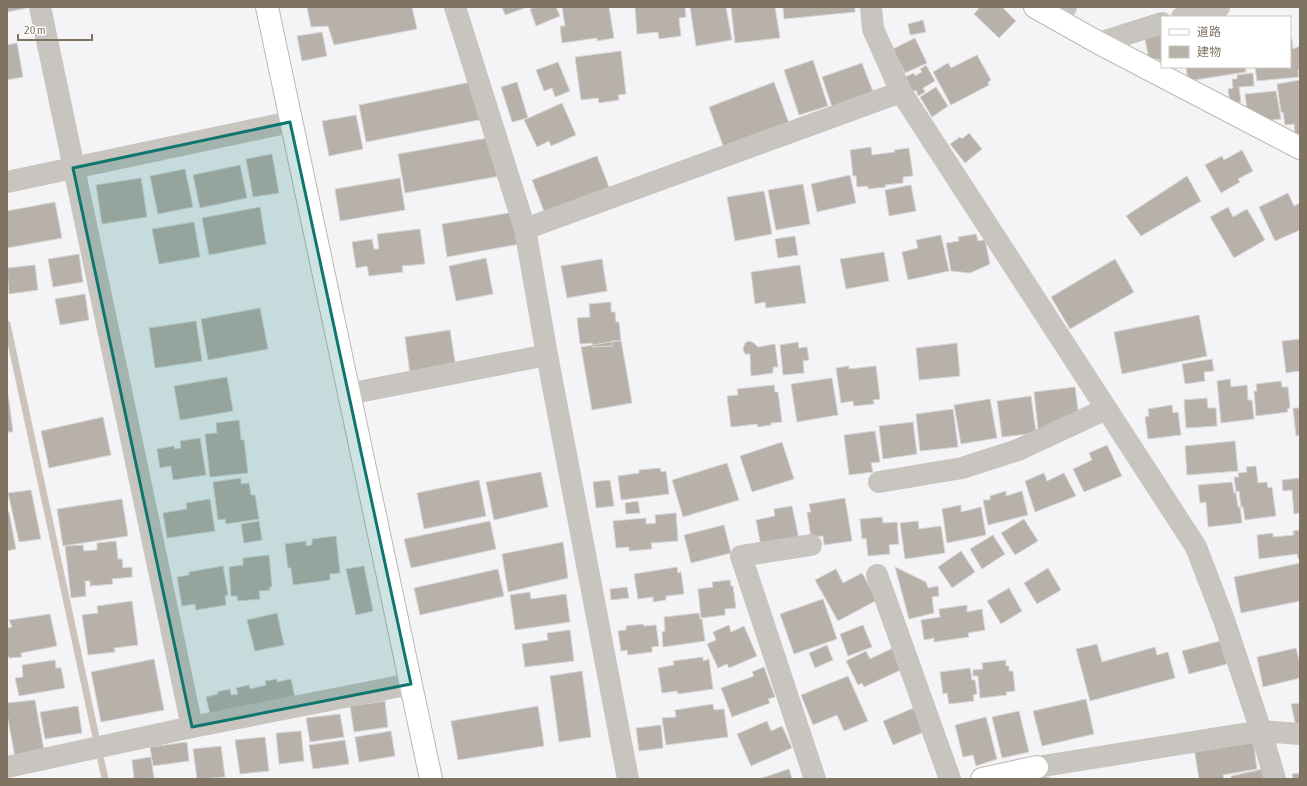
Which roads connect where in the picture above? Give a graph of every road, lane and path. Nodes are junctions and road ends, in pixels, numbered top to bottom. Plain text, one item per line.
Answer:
1 (40, 7) edge
2 (266, 7) edge
3 (455, 7) edge
4 (871, 7) edge
5 (1036, 7) edge
6 (1219, 7) edge
7 (1061, 13) edge
8 (1186, 16) edge
9 (1161, 23) edge
10 (1099, 43) junction
11 (901, 92) junction
12 (290, 122) junction
13 (1300, 148) edge
14 (73, 168) junction
15 (7, 182) edge
16 (525, 229) junction
17 (547, 356) junction
18 (348, 394) junction
19 (1106, 410) junction
20 (879, 482) dead end
21 (811, 545) dead end
22 (877, 575) dead end
23 (411, 684) junction
24 (192, 727) junction
25 (1261, 731) junction
26 (1300, 734) edge
27 (7, 767) edge
28 (1038, 773) edge
29 (431, 779) edge
30 (628, 779) edge
31 (815, 779) edge
32 (950, 779) edge
33 (982, 779) edge
34 (1275, 779) edge

1 - 14 street
2 - 12 street
3 - 16 street
4 - 11 street
5 - 7 street
6 - 8 street
7 - 10 street
9 - 10 street
10 - 13 street
11 - 16 street
11 - 19 street
12 - 14 street
12 - 18 street
14 - 15 street
14 - 24 street
16 - 17 street
17 - 18 street
17 - 30 street
18 - 23 street
19 - 20 street
19 - 25 street
21 - 31 street
22 - 32 street
23 - 24 street
23 - 29 street
24 - 27 street
25 - 26 street
25 - 28 street
25 - 34 street
28 - 33 street

